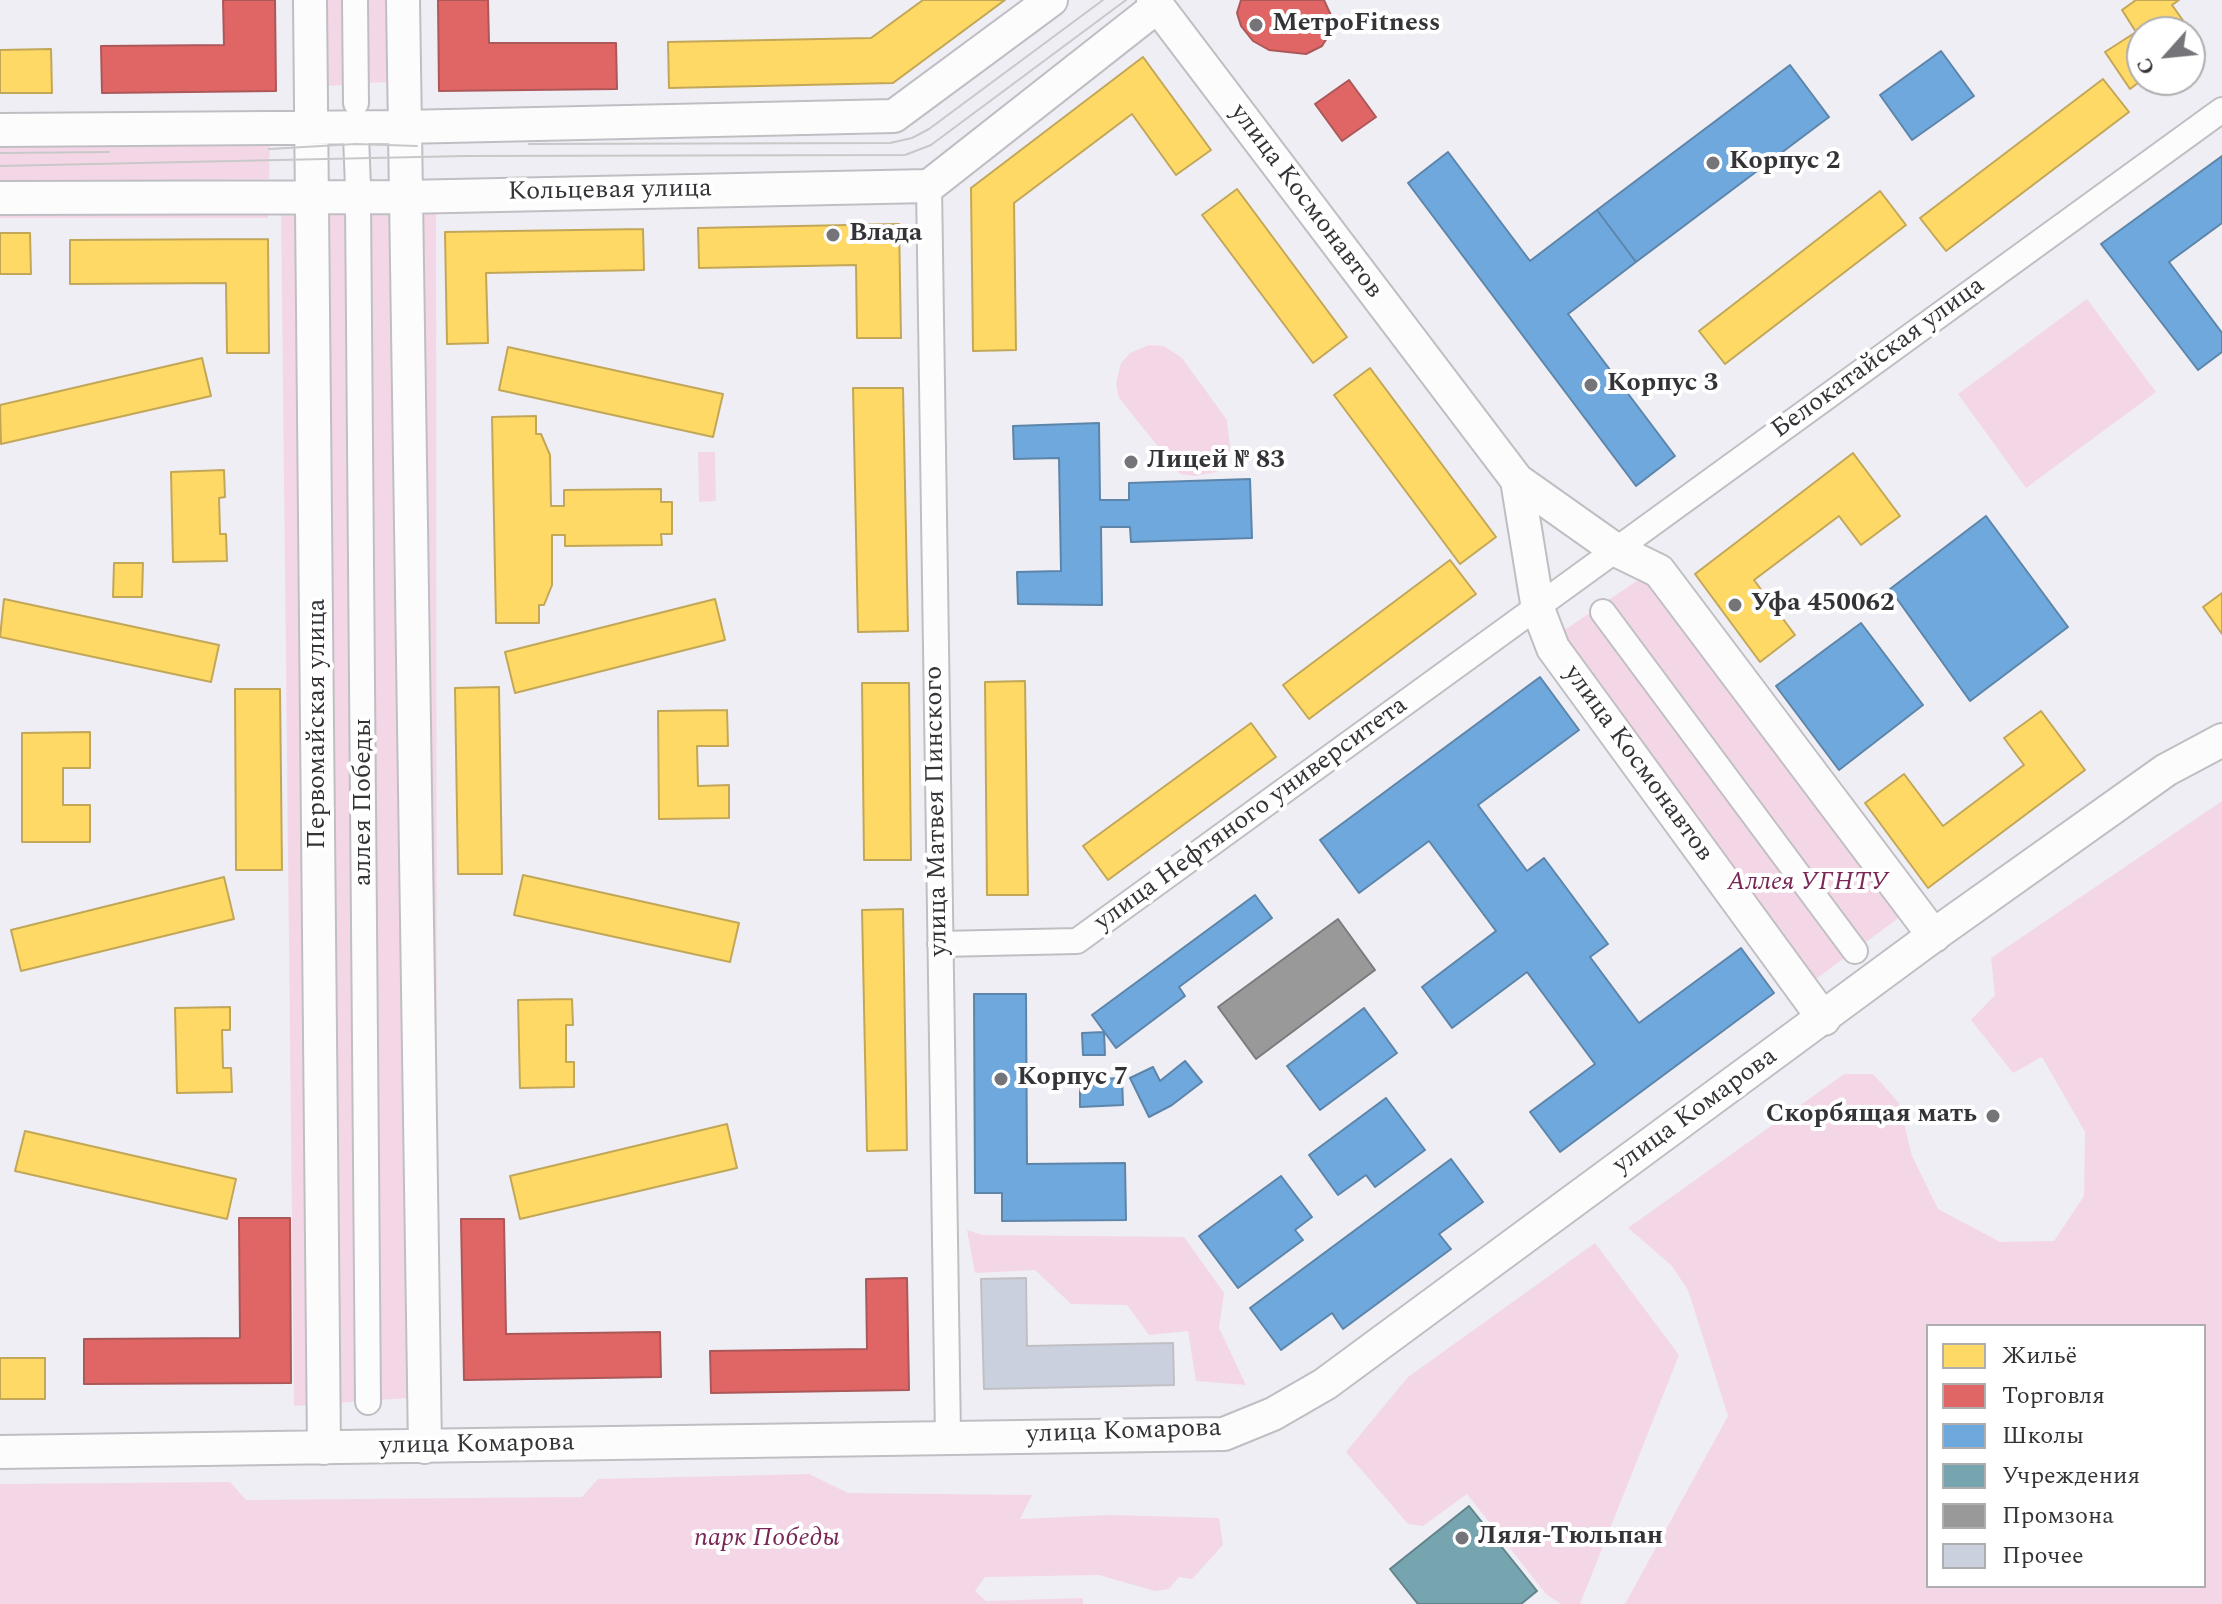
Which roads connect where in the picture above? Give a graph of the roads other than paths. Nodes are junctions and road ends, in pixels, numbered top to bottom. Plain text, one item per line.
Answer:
1 (310, 0) edge
2 (355, 0) edge
3 (403, 0) edge
4 (1051, 0) edge
5 (1155, 3) edge
6 (356, 103) dead end
7 (2222, 110) edge
8 (311, 126) junction
9 (403, 127) junction
10 (0, 130) edge
11 (356, 136) dead end
12 (929, 186) junction
13 (315, 196) junction
14 (404, 197) junction
15 (0, 198) edge
16 (1517, 480) junction
17 (1616, 550) junction
18 (1538, 609) junction
19 (1603, 612) dead end
20 (2222, 740) edge
21 (1934, 936) junction
22 (940, 944) junction
23 (1855, 951) dead end
24 (1824, 1019) junction
25 (368, 1402) dead end
26 (948, 1437) junction
27 (425, 1447) junction
28 (324, 1448) junction
29 (0, 1452) edge

1 - 8 street, Первомайская улица
2 - 6 street
3 - 9 street
4 - 9 street
5 - 12 street
5 - 16 street, улица Космонавтов
7 - 17 street, Белокатайская улица
8 - 9 street
8 - 10 street
8 - 13 street, Первомайская улица
9 - 14 street
11 - 25 street, аллея Победы
12 - 14 street, Кольцевая улица
12 - 22 street, улица Матвея Пинского
13 - 14 street, Кольцевая улица
13 - 15 street, Кольцевая улица
13 - 28 street, Первомайская улица
14 - 27 street
16 - 17 street, улица Космонавтов
16 - 18 street, улица Космонавтов
17 - 18 street, Белокатайская улица
17 - 21 street, улица Космонавтов
18 - 22 street, улица Нефтяного университета
18 - 24 street, улица Космонавтов
19 - 23 street
20 - 21 street, улица Комарова
21 - 24 street, улица Комарова
22 - 26 street, улица Матвея Пинского
24 - 26 street, улица Комарова
26 - 27 street, улица Комарова
27 - 28 street, улица Комарова
28 - 29 street, улица Комарова

